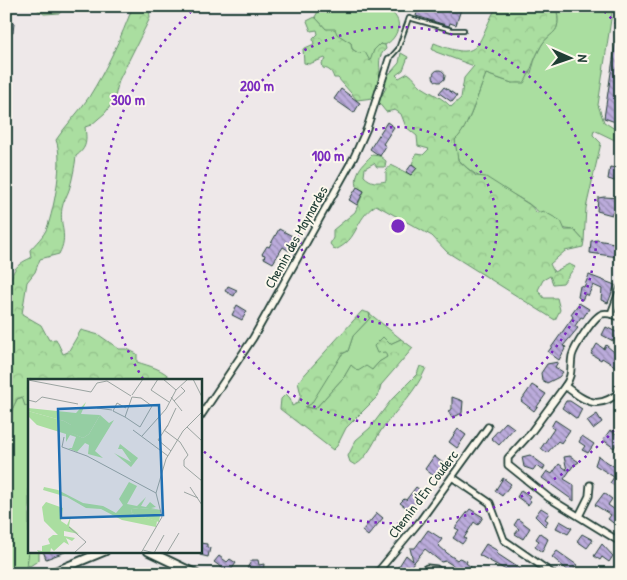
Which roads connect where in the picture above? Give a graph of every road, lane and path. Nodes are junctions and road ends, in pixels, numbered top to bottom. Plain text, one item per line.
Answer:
1 (464, 30) dead end
2 (389, 59) joint
3 (621, 287) edge
4 (611, 314) junction
5 (621, 318) edge
6 (565, 386) junction
7 (620, 392) edge
8 (201, 416) edge
9 (488, 427) dead end
10 (452, 477) junction
11 (590, 485) dead end
12 (579, 516) junction
13 (621, 540) edge
14 (103, 552) edge
15 (150, 552) edge
16 (50, 574) edge
17 (196, 574) edge
18 (376, 574) edge
19 (418, 574) edge
20 (442, 574) edge
21 (554, 574) edge

1 - 2 lane
2 - 8 street, Chemin des Maynardes
3 - 4 street
4 - 5 street
4 - 6 street
6 - 7 street
6 - 12 street
9 - 10 street, Chemin d'En Couderc
10 - 18 street, Chemin d'En Couderc
10 - 21 street
11 - 12 street
12 - 13 street
14 - 16 street
15 - 17 street
19 - 20 street

